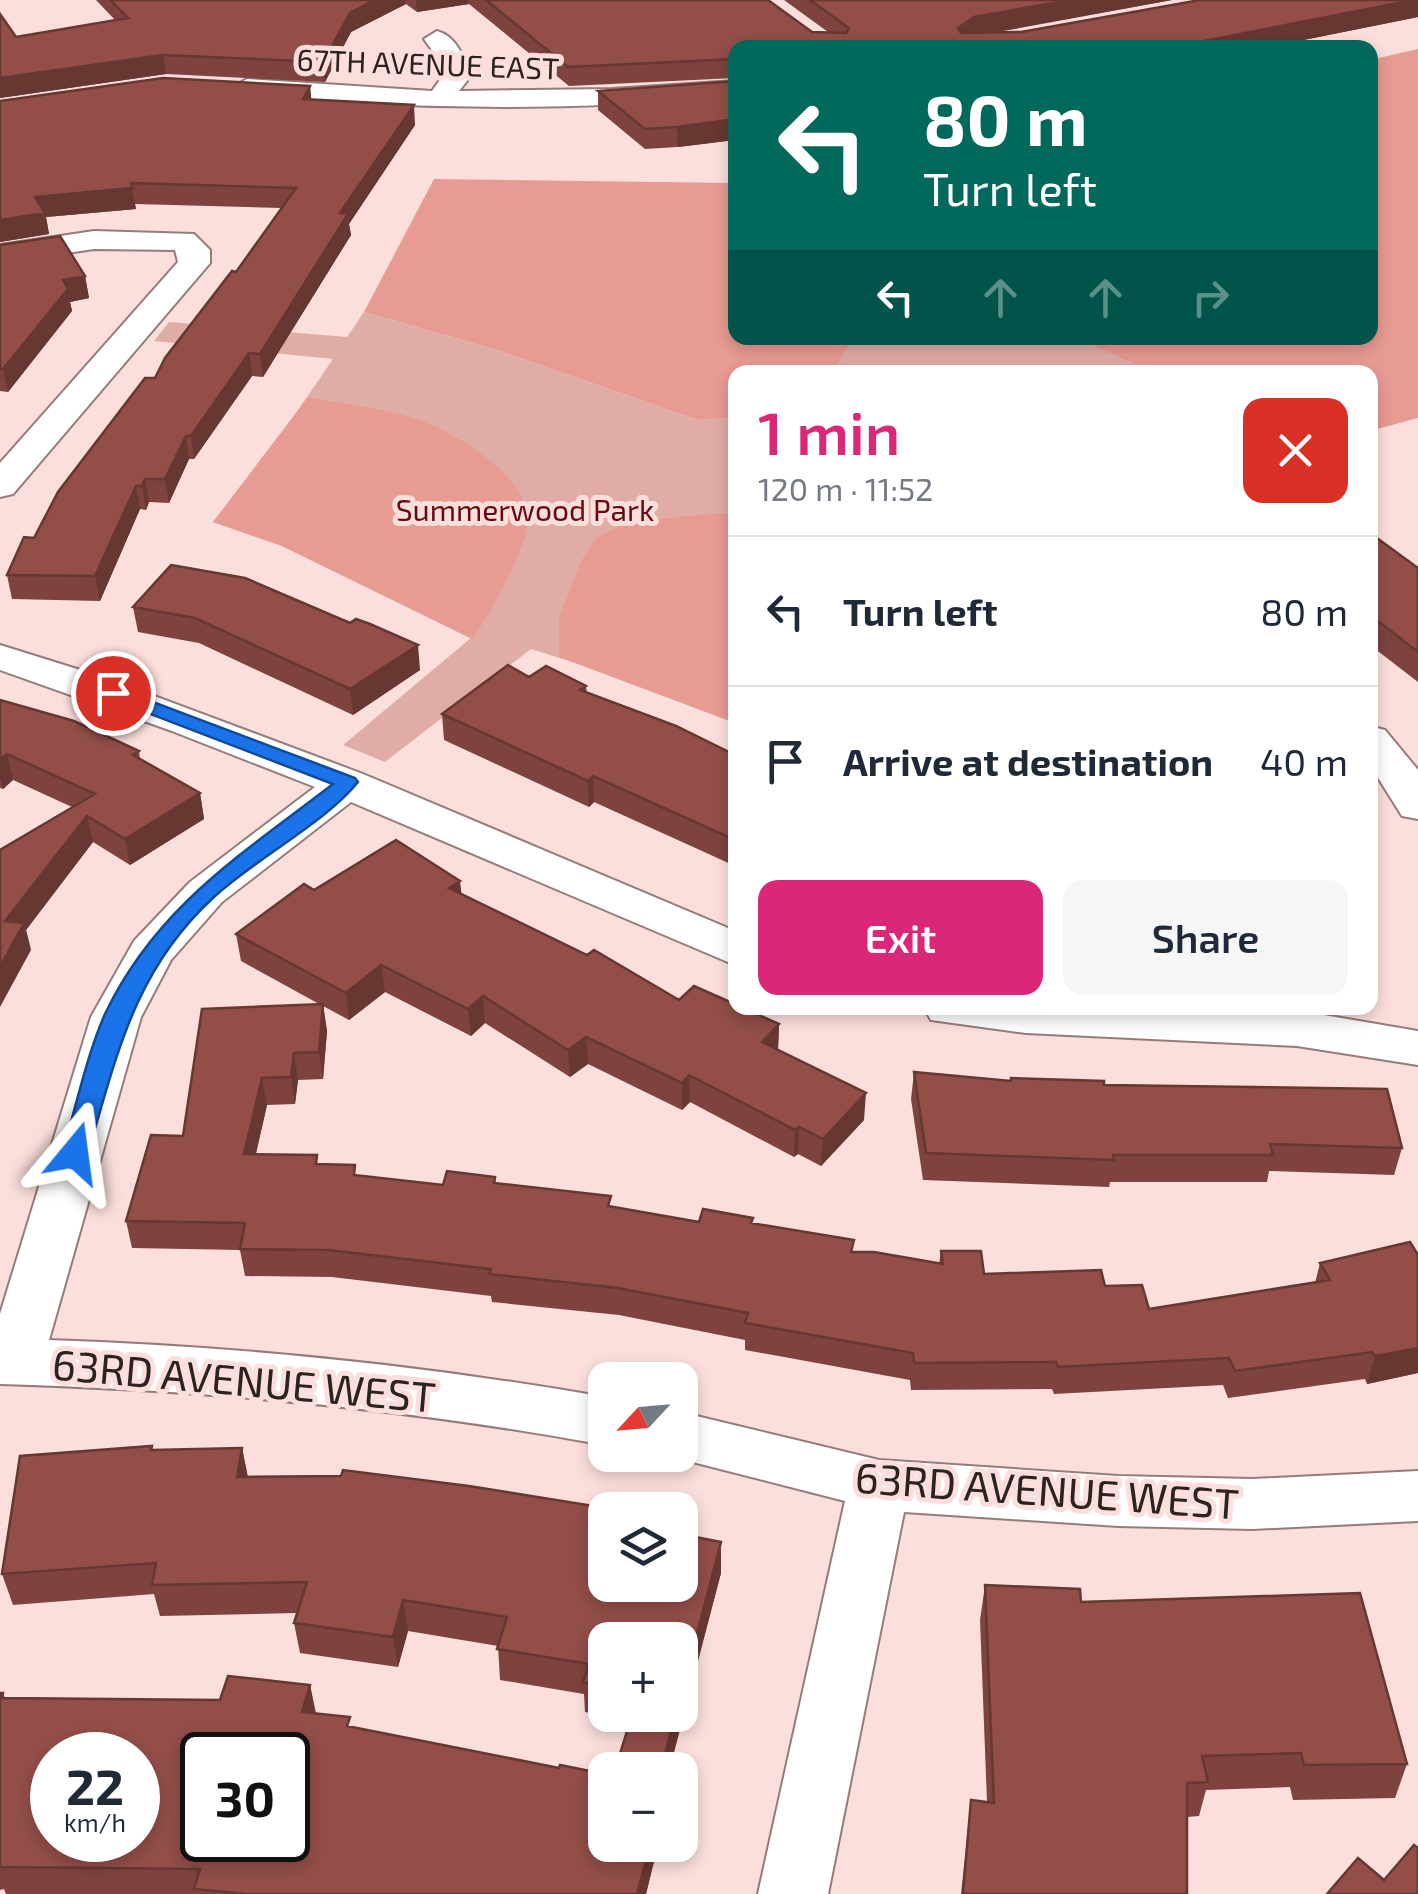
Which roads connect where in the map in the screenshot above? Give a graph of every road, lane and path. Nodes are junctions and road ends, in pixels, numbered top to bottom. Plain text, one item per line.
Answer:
1 (436, 39) dead end
2 (220, 86) edge
3 (728, 90) edge
4 (438, 100) junction
5 (0, 254) edge
6 (0, 486) edge
7 (0, 657) edge
8 (1378, 747) edge
9 (348, 782) junction
10 (1418, 806) edge
11 (728, 946) edge
12 (1013, 1015) edge
13 (1418, 1048) edge
14 (7, 1361) edge
15 (588, 1418) edge
16 (698, 1441) edge
17 (879, 1486) junction
18 (1418, 1496) edge
19 (793, 1894) edge

1 - 4 street
2 - 4 street, 67TH AVENUE EAST
3 - 4 street, 67TH AVENUE EAST
5 - 6 street
7 - 9 street
8 - 10 street
9 - 11 street
9 - 14 street
12 - 13 street
14 - 15 street, 63RD AVENUE WEST
16 - 17 street, 63RD AVENUE WEST
17 - 18 street, 63RD AVENUE WEST
17 - 19 street

